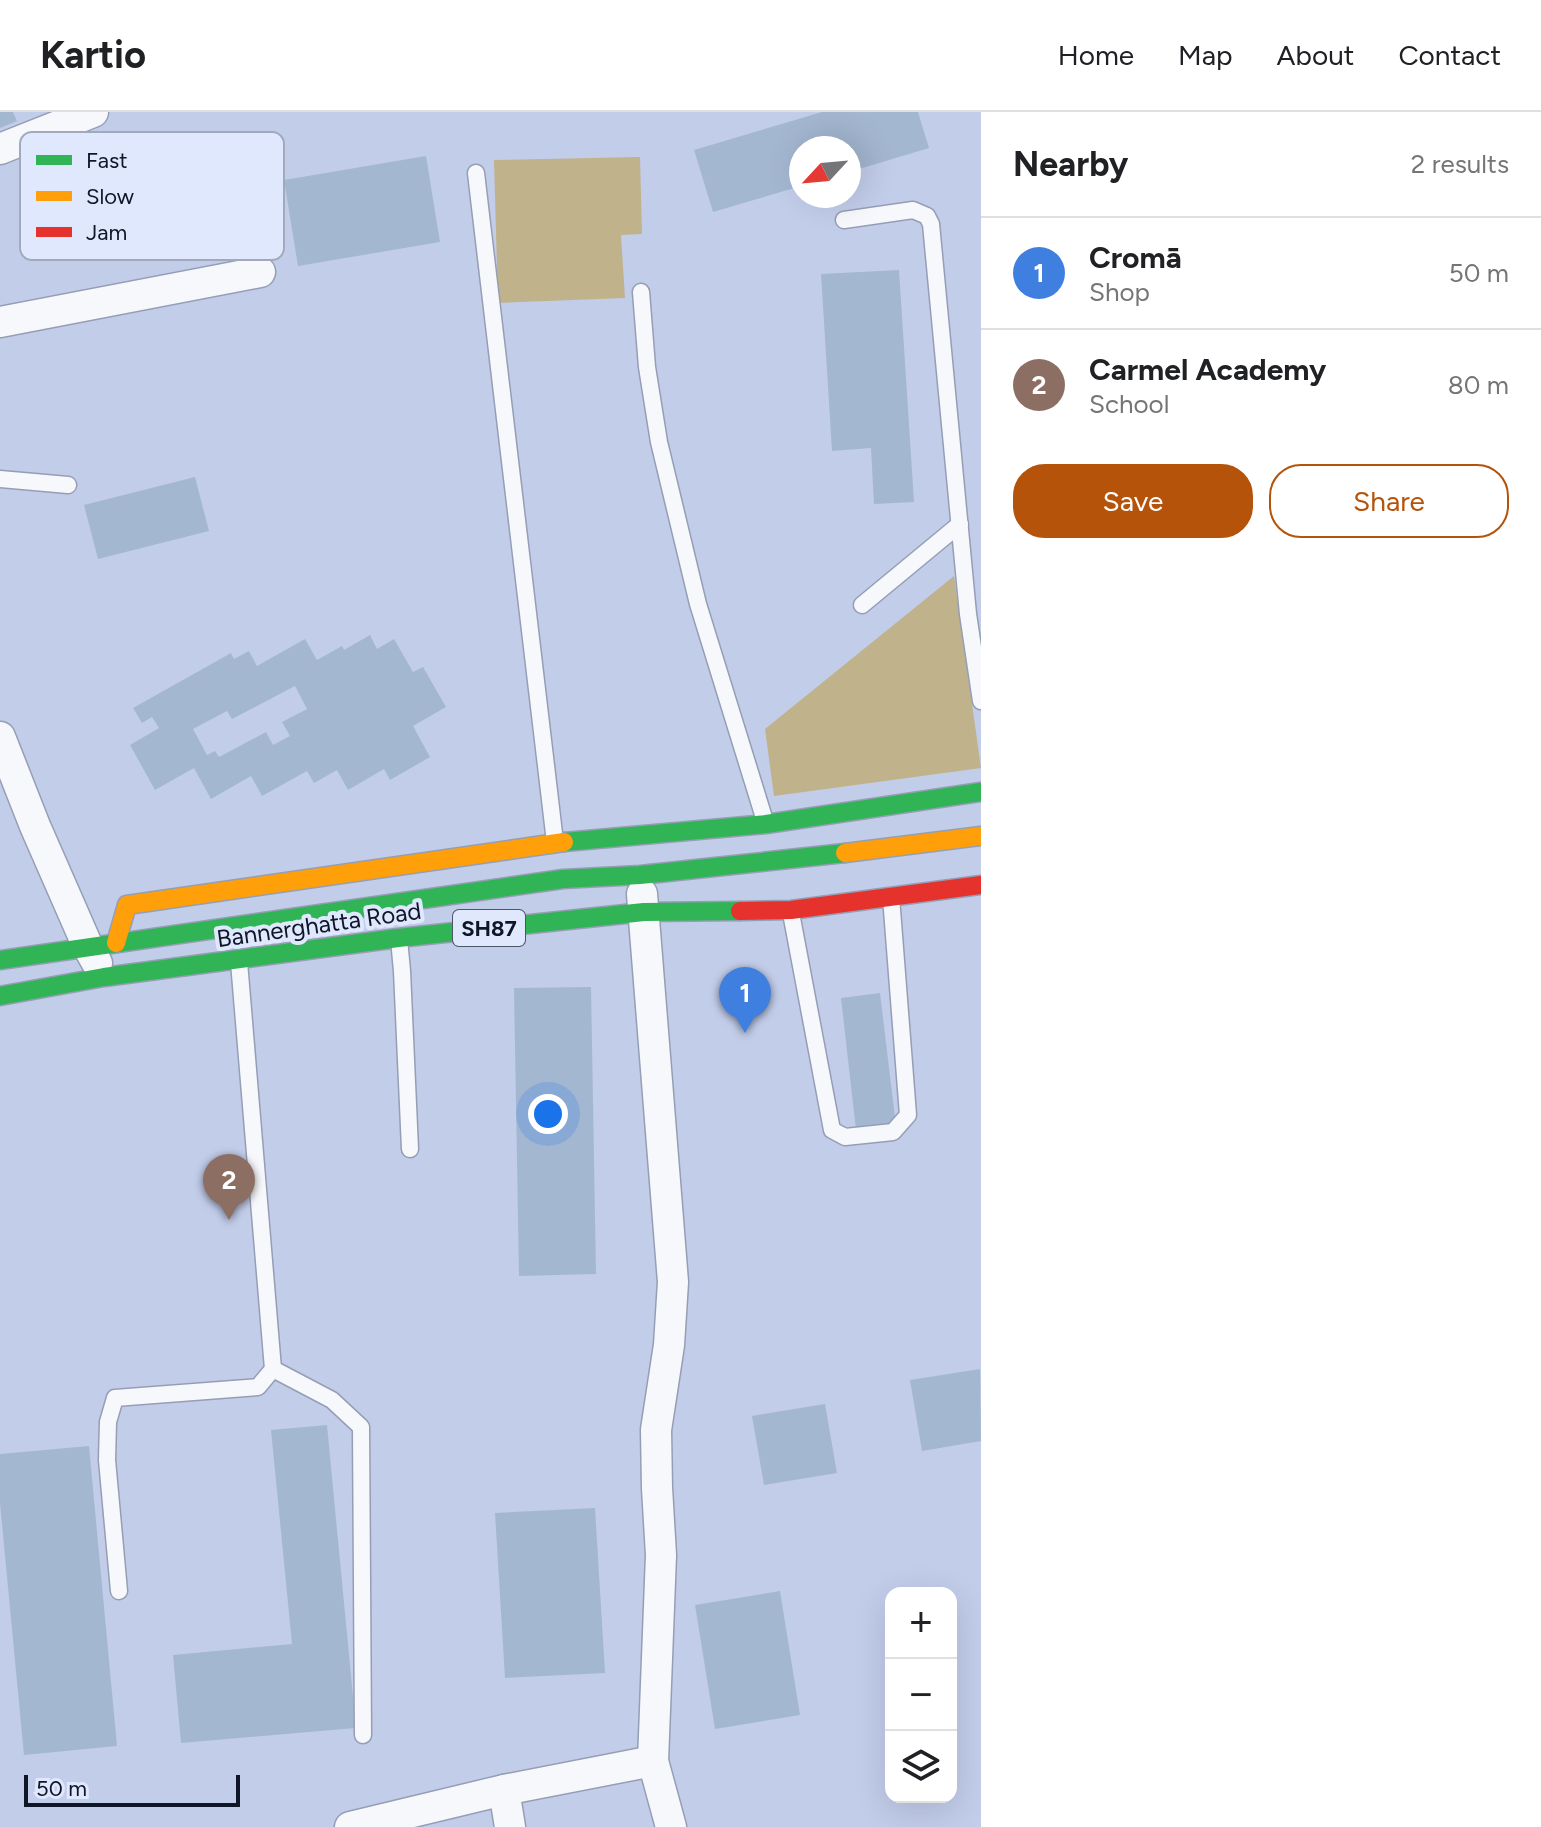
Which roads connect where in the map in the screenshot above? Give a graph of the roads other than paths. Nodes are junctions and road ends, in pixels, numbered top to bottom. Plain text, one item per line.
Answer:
1 (93, 112) edge
2 (43, 132) edge
3 (20, 141) edge
4 (0, 149) edge
5 (476, 173) dead end
6 (844, 220) dead end
7 (260, 272) dead end
8 (641, 292) dead end
9 (0, 322) edge
10 (0, 479) edge
11 (68, 485) dead end
12 (960, 524) junction
13 (862, 605) dead end
14 (981, 701) edge
15 (0, 737) edge
16 (981, 792) edge
17 (981, 836) edge
18 (771, 842) junction
19 (559, 861) junction
20 (640, 875) junction
21 (981, 885) edge
22 (891, 896) junction
23 (791, 910) junction
24 (644, 912) junction
25 (398, 938) junction
26 (102, 945) junction
27 (0, 960) edge
28 (239, 960) junction
29 (104, 977) junction
30 (0, 996) edge
31 (410, 1149) dead end
32 (273, 1369) junction
33 (119, 1591) dead end
34 (363, 1735) dead end
35 (653, 1761) junction
36 (504, 1790) junction
37 (350, 1827) edge
38 (510, 1827) edge
39 (671, 1827) edge

1 - 2 street
3 - 4 street
5 - 19 lane
6 - 12 lane
7 - 9 street
8 - 18 lane
10 - 11 lane
12 - 13 lane
12 - 14 lane
15 - 26 street
16 - 18 main road
17 - 18 main road
18 - 19 main road
18 - 20 main road
19 - 20 main road
19 - 26 main road
19 - 26 main road
20 - 24 street
21 - 22 main road, Bannerghatta Road / SH87
22 - 23 main road, Bannerghatta Road / SH87
22 - 23 lane
23 - 24 main road, Bannerghatta Road / SH87
24 - 25 main road, Bannerghatta Road / SH87
24 - 35 street
25 - 28 main road, Bannerghatta Road / SH87
25 - 31 lane
26 - 27 main road
26 - 29 street
28 - 29 main road, Bannerghatta Road / SH87
28 - 32 lane
29 - 30 main road, Bannerghatta Road / SH87
32 - 33 lane
32 - 34 lane
35 - 36 street
35 - 39 street
36 - 37 street
36 - 38 street

